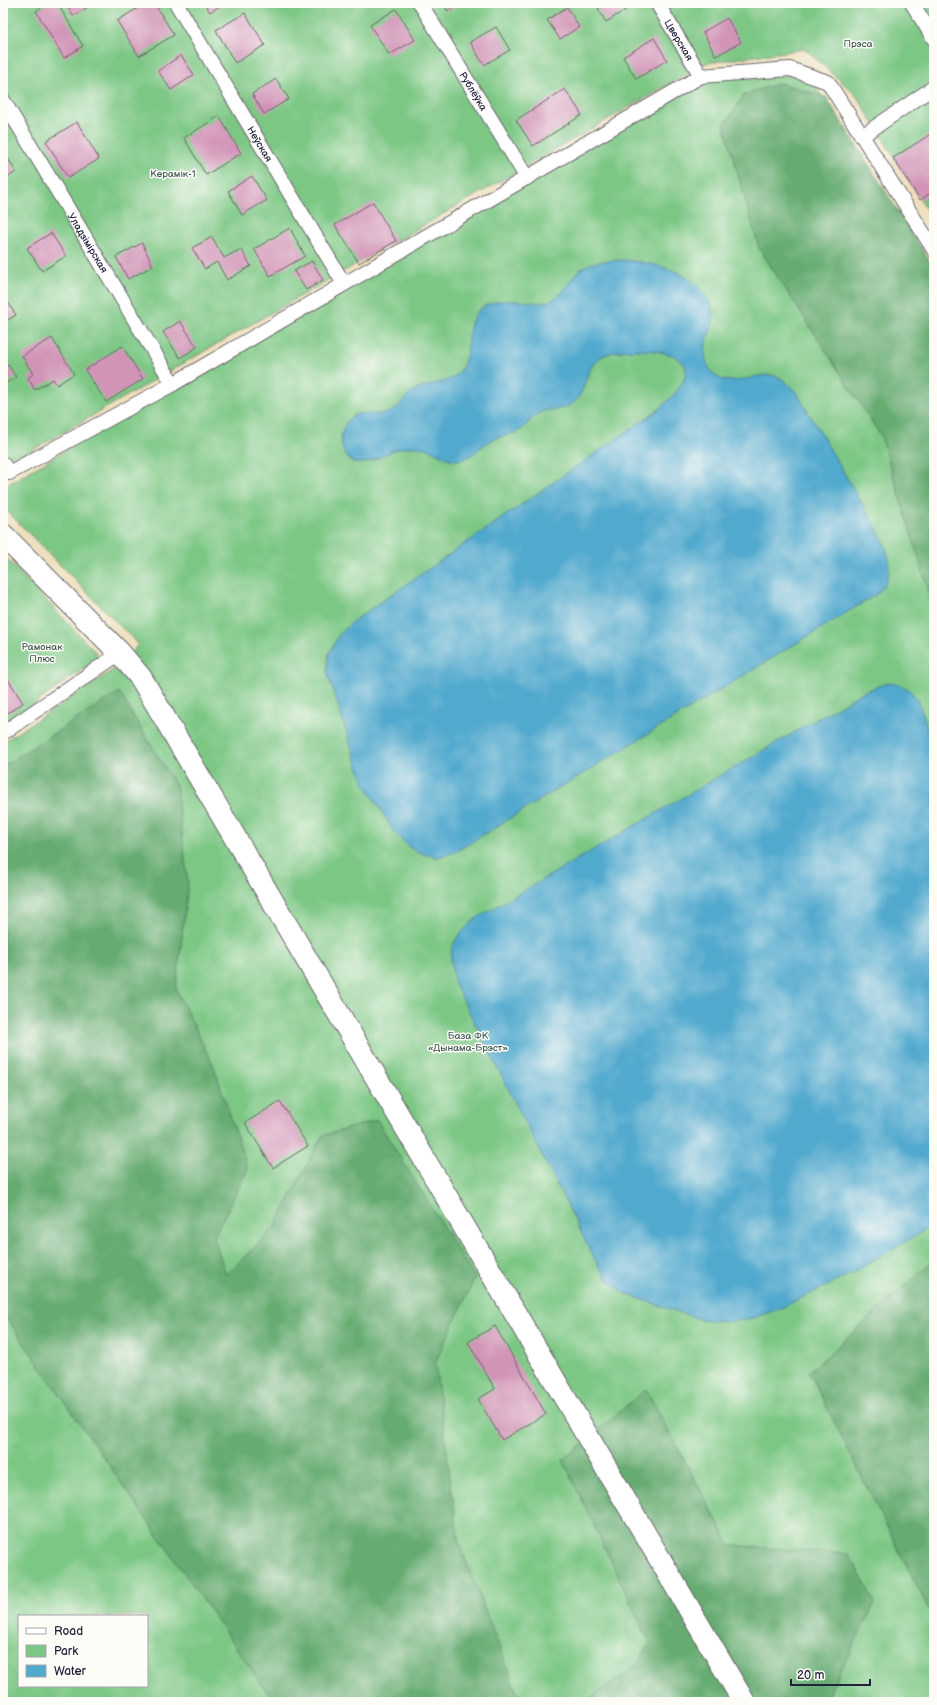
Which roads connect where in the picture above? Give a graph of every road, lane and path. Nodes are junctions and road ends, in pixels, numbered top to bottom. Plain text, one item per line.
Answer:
1 (176, 3) edge
2 (420, 3) edge
3 (657, 3) edge
4 (912, 3) edge
5 (934, 39) edge
6 (701, 76) junction
7 (934, 87) edge
8 (3, 100) edge
9 (862, 136) junction
10 (527, 178) junction
11 (934, 250) edge
12 (344, 284) junction
13 (173, 384) junction
14 (5, 471) edge
15 (3, 534) edge
16 (120, 652) junction
17 (3, 732) edge
18 (744, 1702) edge

1 - 12 lane, Неўская
2 - 10 lane, Рублёўка
3 - 6 lane, Цверская
4 - 5 lane
6 - 9 lane
6 - 10 lane
7 - 9 lane
8 - 13 lane, Уладзімірская
9 - 11 lane
10 - 12 lane
12 - 13 lane
13 - 14 lane
15 - 16 street
16 - 17 lane
16 - 18 street

